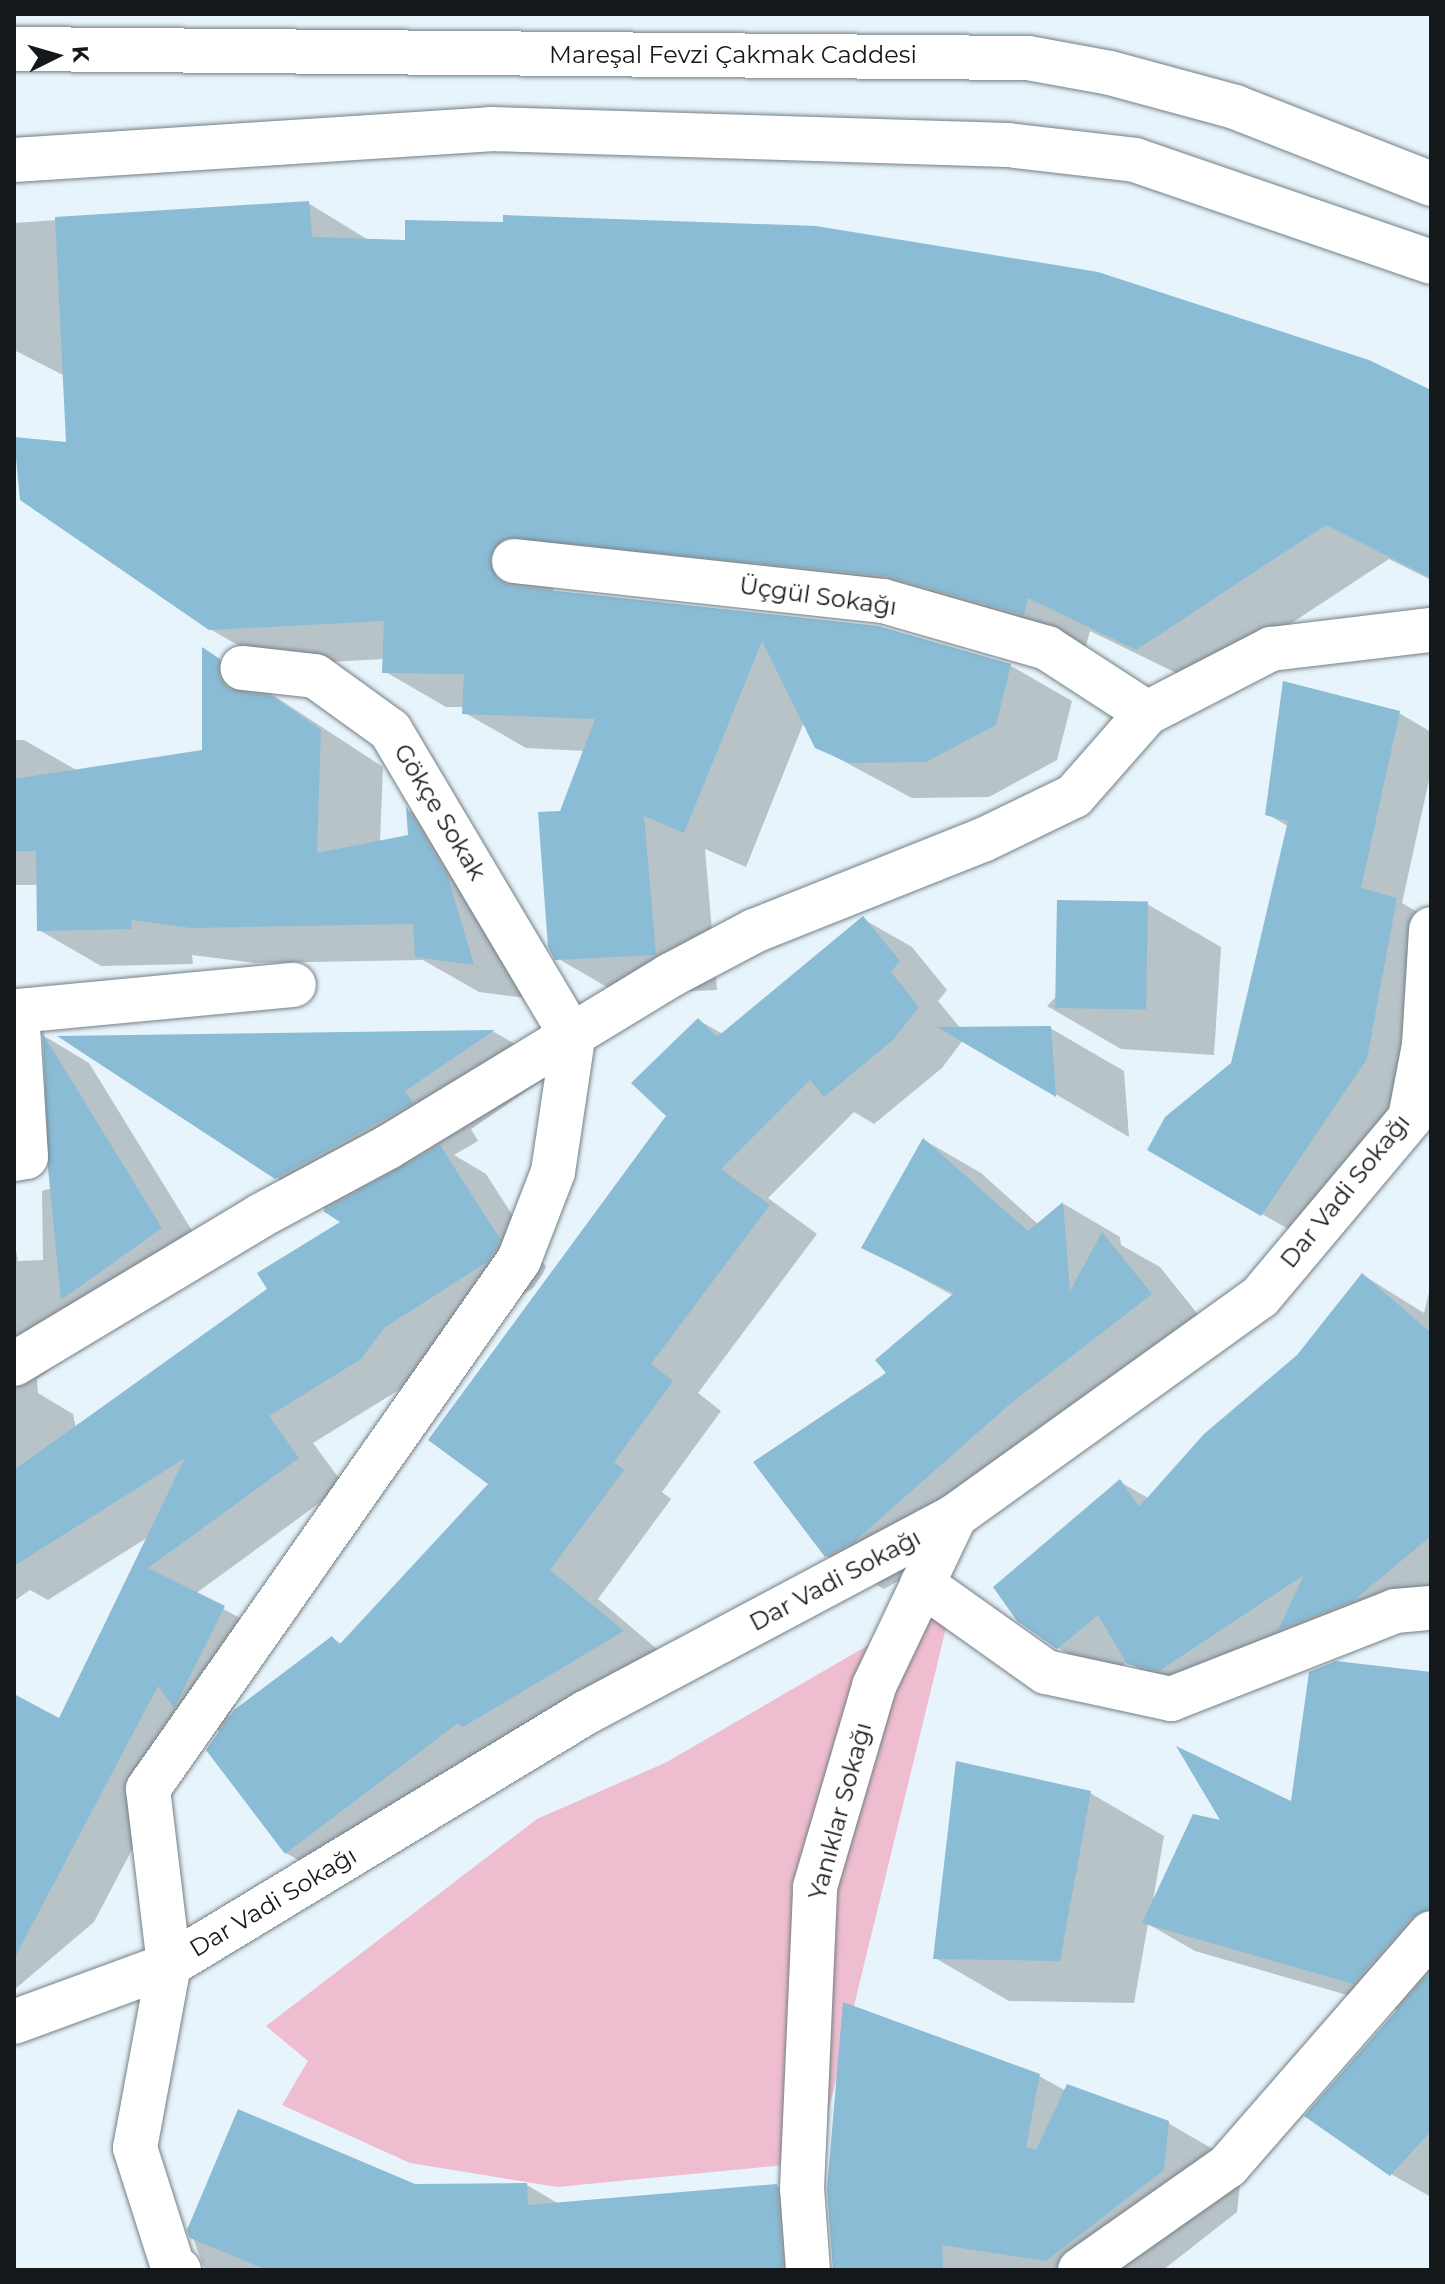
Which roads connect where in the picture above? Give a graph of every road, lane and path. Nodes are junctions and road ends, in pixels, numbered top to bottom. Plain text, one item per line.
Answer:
1 (14, 49) edge
2 (14, 160) edge
3 (1431, 184) edge
4 (1431, 262) edge
5 (514, 561) dead end
6 (1431, 630) edge
7 (242, 668) dead end
8 (1147, 713) junction
9 (1431, 929) edge
10 (294, 985) dead end
11 (573, 1038) junction
12 (1428, 1045) edge
13 (14, 1159) edge
14 (14, 1364) edge
15 (955, 1516) junction
16 (922, 1584) junction
17 (1431, 1608) edge
18 (1431, 1933) edge
19 (169, 1965) junction
20 (14, 2022) edge
21 (173, 2269) edge
22 (808, 2270) edge
23 (1080, 2270) edge

1 - 3 street, Mareşal Fevzi Çakmak Caddesi
2 - 4 street
5 - 8 street, Üçgül Sokağı
6 - 8 street
7 - 11 street, Gökçe Sokak
8 - 11 street
9 - 12 street, Dar Vadi Sokağı
10 - 13 street
11 - 14 street
11 - 19 street
12 - 15 street, Dar Vadi Sokağı
15 - 16 street, Yanıklar Sokağı
15 - 19 street, Dar Vadi Sokağı
16 - 17 street
16 - 22 street, Yanıklar Sokağı
18 - 23 street
19 - 20 street, Dar Vadi Sokağı
19 - 21 street

